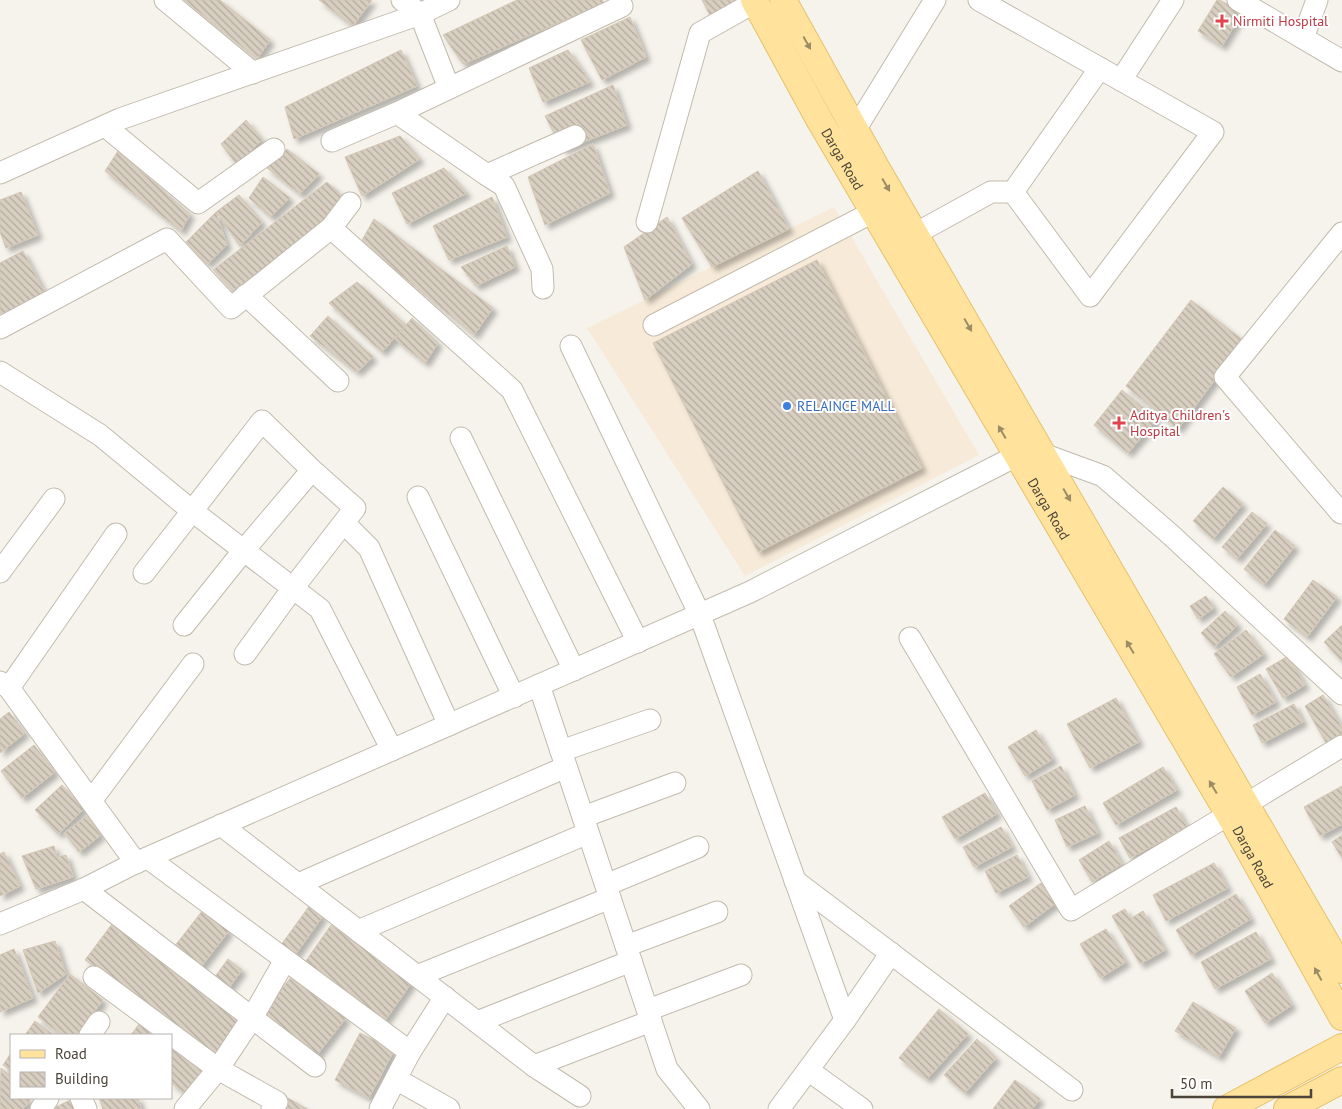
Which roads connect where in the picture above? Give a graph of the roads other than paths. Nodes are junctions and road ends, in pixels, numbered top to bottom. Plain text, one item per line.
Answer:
1 (165, 0) edge
2 (402, 0) edge
3 (449, 0) edge
4 (783, 0) edge
5 (935, 0) edge
6 (979, 0) edge
7 (1173, 0) edge
8 (1238, 0) edge
9 (1317, 0) edge
10 (754, 1) edge
11 (622, 6) dead end
12 (420, 14) junction
13 (1304, 38) junction
14 (1342, 61) edge
15 (1100, 68) junction
16 (253, 73) junction
17 (1121, 80) junction
18 (449, 88) junction
19 (397, 113) junction
20 (105, 126) junction
21 (855, 130) junction
22 (575, 136) dead end
23 (332, 141) dead end
24 (834, 145) junction
25 (274, 149) dead end
26 (0, 172) edge
27 (487, 175) junction
28 (1014, 192) junction
29 (350, 203) dead end
30 (872, 212) junction
31 (647, 222) dead end
32 (330, 228) junction
33 (1342, 233) edge
34 (915, 234) junction
35 (543, 288) dead end
36 (246, 295) junction
37 (654, 325) dead end
38 (0, 328) edge
39 (571, 346) dead end
40 (0, 372) edge
41 (338, 381) dead end
42 (461, 438) dead end
43 (1043, 454) junction
44 (1016, 456) junction
45 (312, 470) junction
46 (418, 497) dead end
47 (54, 499) dead end
48 (191, 510) junction
49 (1341, 513) dead end
50 (345, 524) junction
51 (116, 534) dead end
52 (7, 549) edge
53 (244, 550) junction
54 (0, 572) edge
55 (144, 573) dead end
56 (293, 588) junction
57 (700, 615) junction
58 (184, 625) dead end
59 (910, 638) dead end
60 (638, 642) junction
61 (245, 654) dead end
62 (193, 664) dead end
63 (574, 670) junction
64 (4, 685) edge
65 (539, 685) junction
66 (1342, 694) edge
67 (514, 697) junction
68 (650, 720) dead end
69 (449, 725) junction
70 (1342, 746) edge
71 (392, 750) junction
72 (564, 759) junction
73 (675, 783) dead end
74 (91, 801) junction
75 (1237, 809) junction
76 (221, 825) junction
77 (586, 825) junction
78 (698, 847) dead end
79 (142, 860) junction
80 (795, 882) junction
81 (298, 884) junction
82 (84, 889) junction
83 (608, 892) junction
84 (717, 912) dead end
85 (0, 924) edge
86 (358, 931) junction
87 (629, 953) junction
88 (891, 953) junction
89 (285, 960) junction
90 (1342, 970) edge
91 (742, 975) dead end
92 (417, 976) junction
93 (94, 977) dead end
94 (445, 998) junction
95 (649, 1016) junction
96 (1342, 1017) edge
97 (252, 1018) junction
98 (845, 1020) junction
99 (477, 1022) junction
100 (171, 1034) edge
101 (172, 1035) edge
102 (1342, 1047) edge
103 (410, 1052) junction
104 (314, 1066) dead end
105 (534, 1066) junction
106 (218, 1069) junction
107 (808, 1070) junction
108 (396, 1079) junction
109 (1342, 1080) edge
110 (1072, 1090) dead end
111 (580, 1096) dead end
112 (185, 1109) edge
113 (272, 1109) edge
114 (380, 1109) edge
115 (449, 1109) edge
116 (699, 1109) edge
117 (779, 1109) edge
118 (862, 1109) edge
119 (1226, 1109) edge
120 (1287, 1109) edge

1 - 16 street
2 - 12 street
3 - 12 street
4 -> 21 main road, Darga Road
5 - 21 street
6 - 15 street
7 - 17 street
8 - 13 street
9 - 13 street
10 - 24 main road, Darga Road
10 - 31 street
11 - 18 street
12 - 16 street
12 - 18 street
13 - 14 street
15 - 17 street
15 - 28 street
16 - 20 street
17 - 28 street
18 - 19 street
19 - 23 street
19 - 27 street
20 - 25 street
20 - 26 street
21 - 24 street
21 -> 34 main road, Darga Road
22 - 27 street
24 - 30 main road, Darga Road
27 - 35 street
28 - 34 street
29 - 32 street
30 - 37 street
44 -> 30 main road, Darga Road
32 - 36 street
32 - 60 street
33 - 49 street
34 -> 43 main road, Darga Road
36 - 38 street
36 - 41 street
39 - 57 street
40 - 48 street
42 - 63 street
43 - 44 street
43 - 66 street
43 -> 75 main road, Darga Road
44 - 57 street
75 -> 44 main road, Darga Road
45 - 48 street
45 - 50 street
45 - 53 street
46 - 67 street
47 - 52 street
48 - 53 street
48 - 55 street
50 - 56 street
50 - 69 street
51 - 64 street
52 - 54 street
53 - 56 street
53 - 58 street
56 - 61 street
56 - 71 street
57 - 60 street
57 - 80 street
59 - 75 street
60 - 63 street
62 - 74 street
63 - 65 street
64 - 74 street
65 - 67 street
65 - 72 street
67 - 69 street
68 - 72 street
69 - 71 street
70 - 75 street
71 - 76 street
72 - 77 street
72 - 81 street
73 - 77 street
74 - 79 street
75 - 90 main road, Darga Road
96 -> 75 main road, Darga Road
76 - 79 street
76 - 81 street
77 - 83 street
77 - 86 street
78 - 83 street
79 - 82 street
79 - 89 street
80 - 88 street
80 - 98 street
81 - 86 street
82 - 85 street
82 - 97 street
83 - 87 street
83 - 92 street
84 - 87 street
86 - 92 street
87 - 95 street
87 - 99 street
88 - 98 street
88 - 110 street
89 - 97 street
89 - 103 street
91 - 95 street
92 - 94 street
93 - 100 street
94 - 99 street
94 - 103 street
95 - 105 street
95 - 116 street
97 - 104 street
97 - 106 street
98 - 107 street
99 - 105 street
101 - 106 street
102 - 119 main road
103 - 108 street
105 - 111 street
106 - 112 street
106 - 113 street
107 - 117 street
107 - 118 street
108 - 114 street
108 - 115 street
109 - 120 main road

